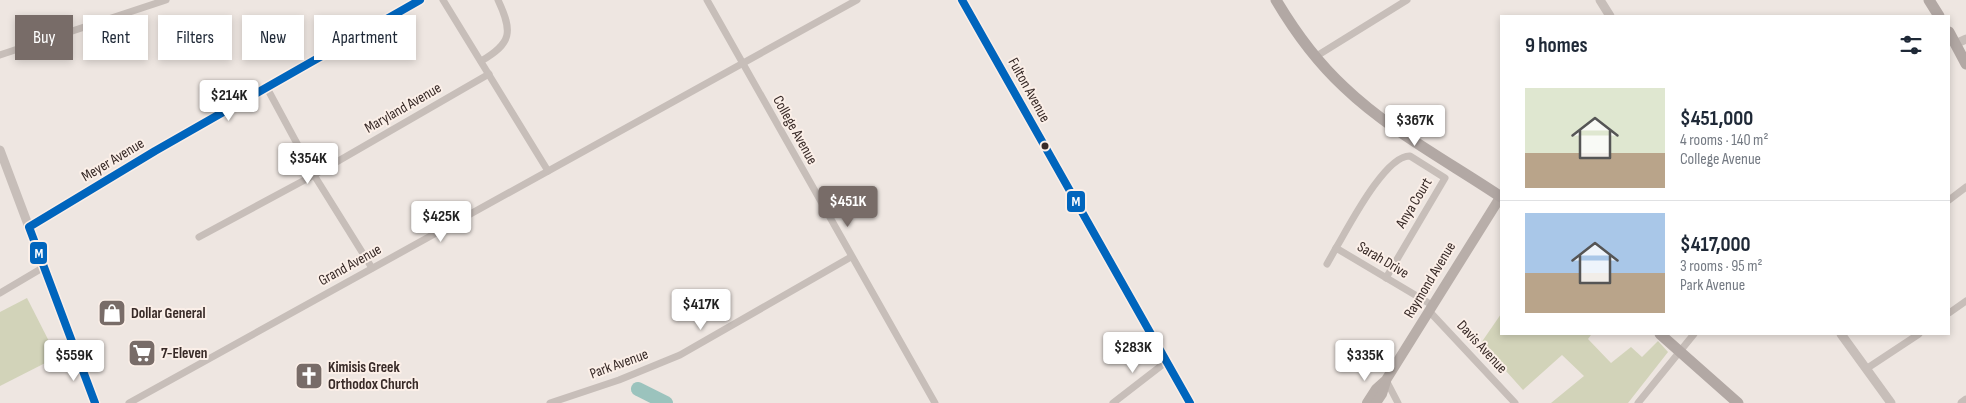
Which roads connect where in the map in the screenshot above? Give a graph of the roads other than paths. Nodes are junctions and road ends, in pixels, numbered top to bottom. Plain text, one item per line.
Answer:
1 (166, 0) edge
2 (420, 0) edge
3 (443, 0) edge
4 (498, 0) edge
5 (706, 0) edge
6 (857, 0) edge
7 (962, 0) edge
8 (1276, 0) edge
9 (1407, 0) edge
10 (1600, 0) edge
11 (1929, 0) edge
12 (1609, 15) edge
13 (1939, 15) edge
14 (1957, 43) edge
15 (0, 55) edge
16 (1316, 57) junction
17 (481, 61) junction
18 (742, 63) junction
19 (1966, 64) edge
20 (488, 74) junction
21 (267, 88) junction
22 (0, 150) edge
23 (548, 171) junction
24 (314, 175) junction
25 (1966, 187) edge
26 (1500, 196) edge
27 (1500, 199) edge
28 (1950, 199) edge
29 (29, 227) junction
30 (199, 237) dead end
31 (1336, 248) junction
32 (851, 257) junction
33 (1327, 264) dead end
34 (44, 267) junction
35 (372, 268) junction
36 (1386, 278) junction
37 (0, 293) edge
38 (1966, 301) edge
39 (1430, 308) junction
40 (1950, 312) edge
41 (1661, 335) edge
42 (1693, 335) edge
43 (1842, 335) edge
44 (1917, 335) edge
45 (1680, 351) junction
46 (1166, 362) junction
47 (1866, 369) junction
48 (1386, 380) junction
49 (1966, 400) edge
50 (95, 403) edge
51 (129, 403) edge
52 (550, 403) edge
53 (935, 403) edge
54 (1113, 403) edge
55 (1190, 403) edge
56 (1367, 403) edge
57 (1376, 403) edge
58 (1398, 403) edge
59 (1514, 403) edge
60 (1638, 403) edge
61 (1738, 403) edge
62 (1891, 403) edge
63 (1962, 403) edge

1 - 15 street
2 - 21 street, Meyer Avenue
3 - 17 street
4 - 17 street
5 - 18 street, College Avenue
6 - 18 street, Grand Avenue
7 - 46 street, Fulton Avenue
8 - 16 highway
9 - 16 street
10 - 12 street
11 - 13 highway
14 - 19 highway
16 - 26 highway
17 - 20 street
18 - 23 street, Grand Avenue
18 - 32 street, College Avenue
20 - 23 street
20 - 24 street, Maryland Avenue
21 - 24 street
21 - 29 street, Meyer Avenue
22 - 29 street
23 - 35 street, Grand Avenue
24 - 30 street, Maryland Avenue
24 - 35 street
25 - 28 street
27 - 39 main road, Raymond Avenue
29 - 34 street
31 - 33 street, Sarah Drive
31 - 36 street, Sarah Drive
31 - 36 street, Anya Court
32 - 52 street, Park Avenue
32 - 53 street, College Avenue
34 - 37 street
34 - 50 street
35 - 51 street, Grand Avenue
36 - 39 street, Sarah Drive
38 - 40 street
39 - 48 main road, Raymond Avenue
39 - 59 street, Davis Avenue
41 - 45 highway
42 - 45 street
43 - 47 street
44 - 47 street
45 - 60 street
45 - 61 highway
46 - 54 street
46 - 55 street, Fulton Avenue
47 - 62 street
48 - 56 main road, Raymond Avenue
48 - 57 main road, Raymond Avenue
48 - 58 street
49 - 63 street

